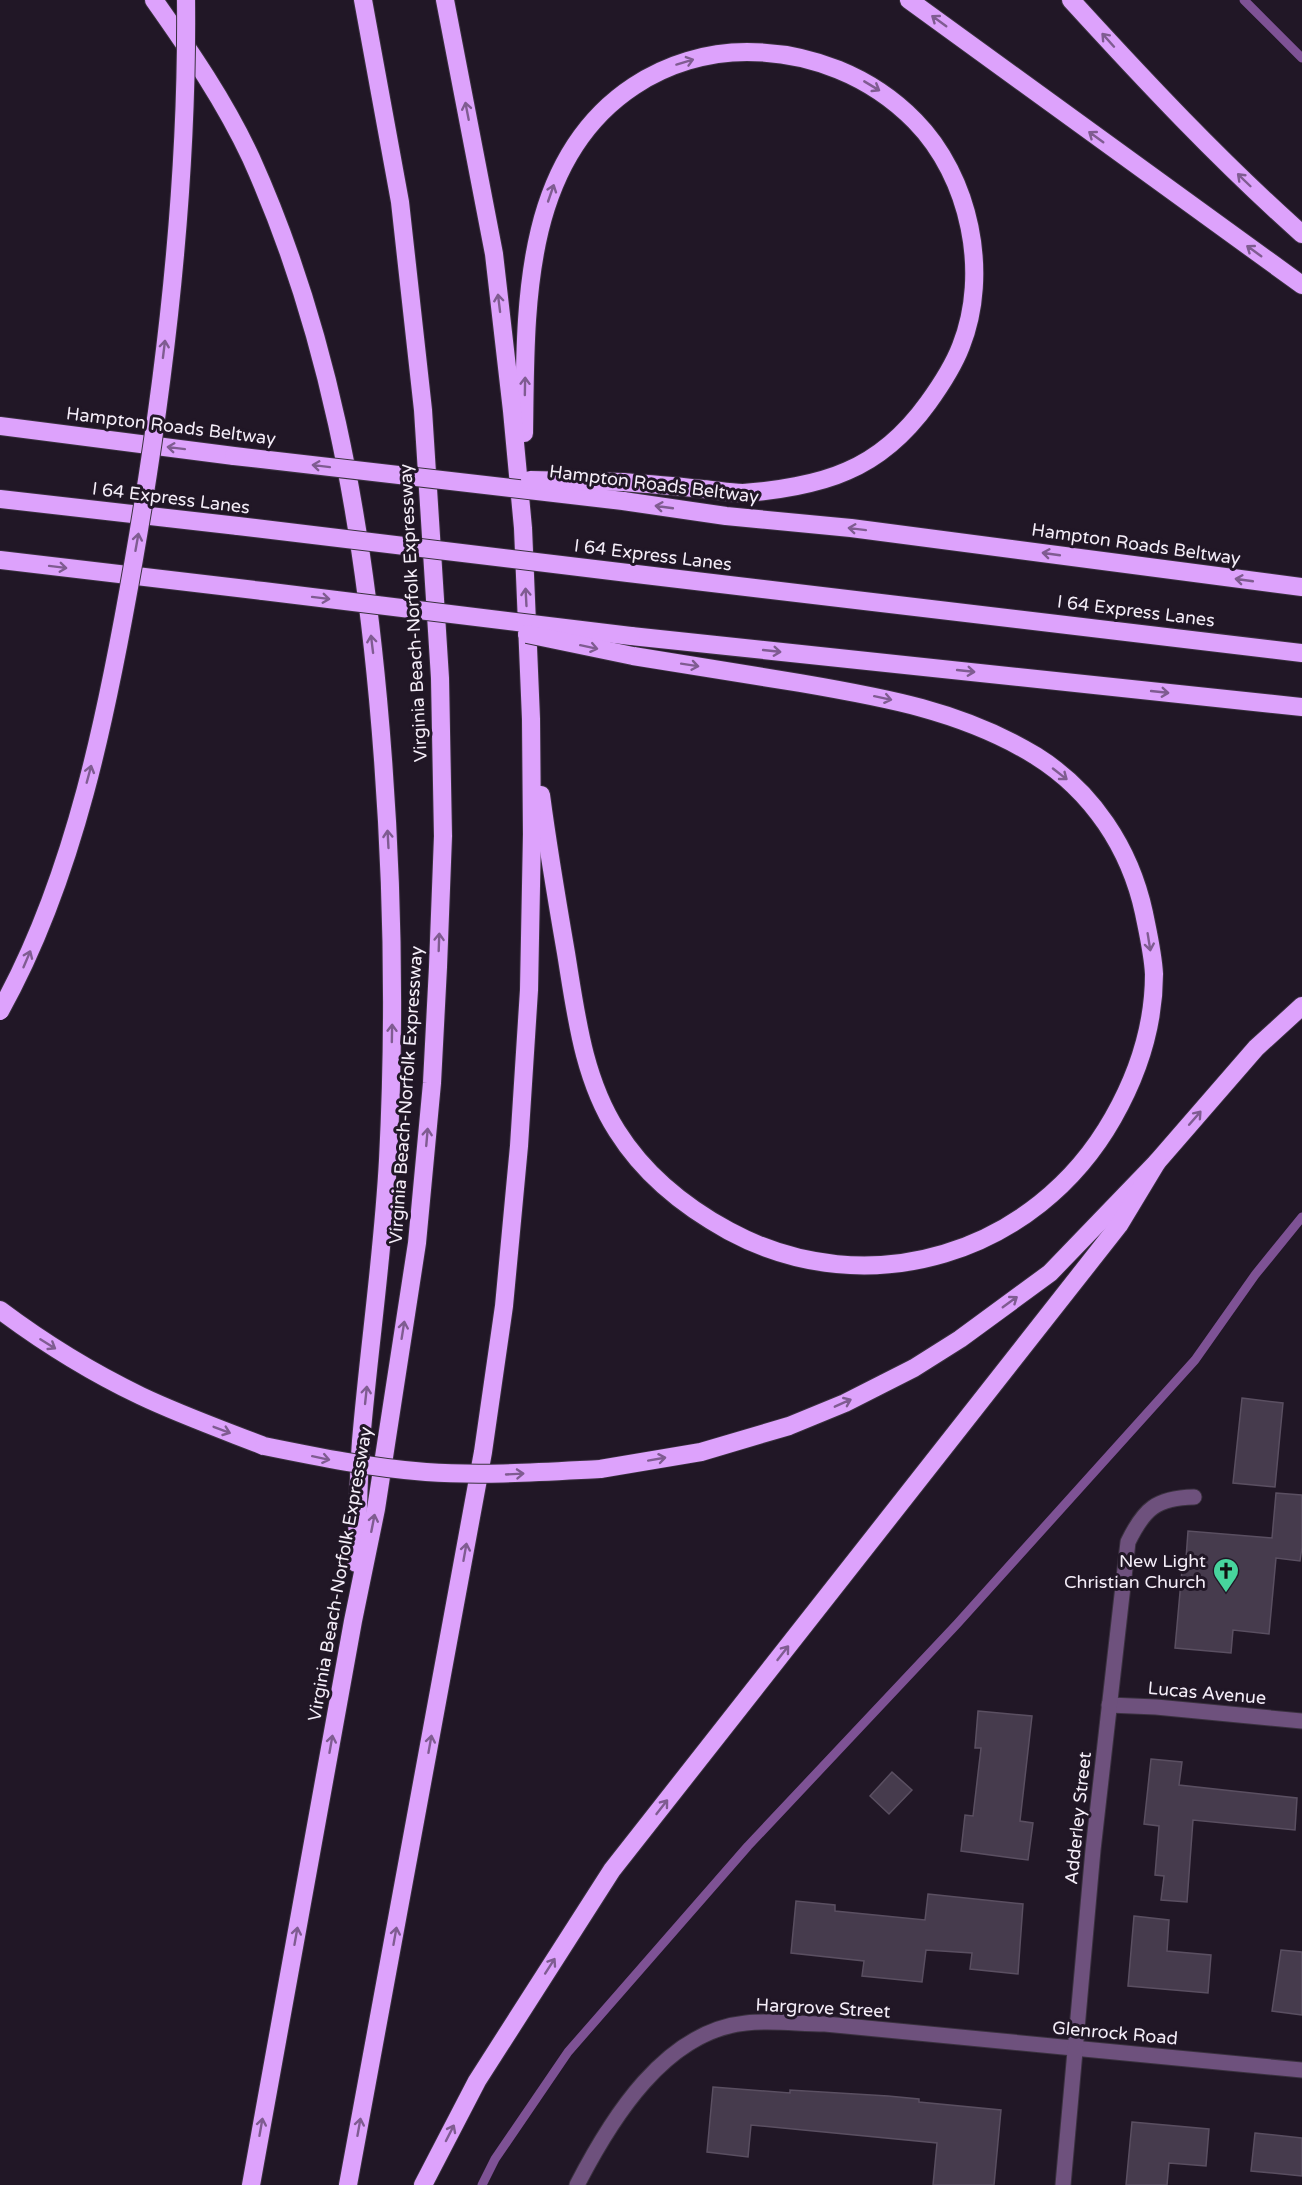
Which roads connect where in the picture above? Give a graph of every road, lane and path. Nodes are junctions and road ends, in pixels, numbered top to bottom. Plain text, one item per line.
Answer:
1 (154, 0) edge
2 (186, 0) edge
3 (363, 0) edge
4 (445, 0) edge
5 (909, 0) edge
6 (1071, 0) edge
7 (1302, 234) edge
8 (1302, 285) edge
9 (0, 426) edge
10 (421, 477) junction
11 (0, 499) edge
12 (523, 528) junction
13 (0, 560) edge
14 (1302, 587) edge
15 (408, 609) junction
16 (1302, 653) edge
17 (1302, 707) edge
18 (531, 719) junction
19 (1302, 1006) edge
20 (0, 1011) edge
21 (1157, 1162) junction
22 (0, 1310) edge
23 (1194, 1497) dead end
24 (353, 1621) junction
25 (1109, 1706) junction
26 (1302, 1722) edge
27 (925, 2034) joint
28 (1077, 2049) junction
29 (1302, 2070) edge
30 (251, 2185) edge
31 (348, 2185) edge
32 (423, 2185) edge
33 (577, 2185) edge
34 (1063, 2185) edge

24 -> 1 highway
20 -> 2 highway, bridge
24 -> 3 highway, Virginia Beach-Norfolk Expressway
12 -> 4 highway
8 -> 5 highway
7 -> 6 highway
10 -> 9 highway, Hampton Roads Beltway, bridge
12 -> 10 highway, bridge
14 -> 10 highway, Hampton Roads Beltway, bridge
11 - 16 highway, I 64 Express Lanes, bridge
18 -> 12 highway
13 -> 15 highway, bridge
15 -> 17 highway, bridge
15 -> 18 highway, bridge
31 -> 18 highway
21 -> 19 highway
22 -> 21 highway, bridge
32 -> 21 highway
23 - 25 street, Adderley Street
30 -> 24 highway, Virginia Beach-Norfolk Expressway
25 - 26 street, Lucas Avenue
25 - 28 street, Adderley Street
27 - 28 street, Glenrock Road
27 - 33 street, Hargrove Street
28 - 29 street, Glenrock Road
28 - 34 street, Adderley Street

